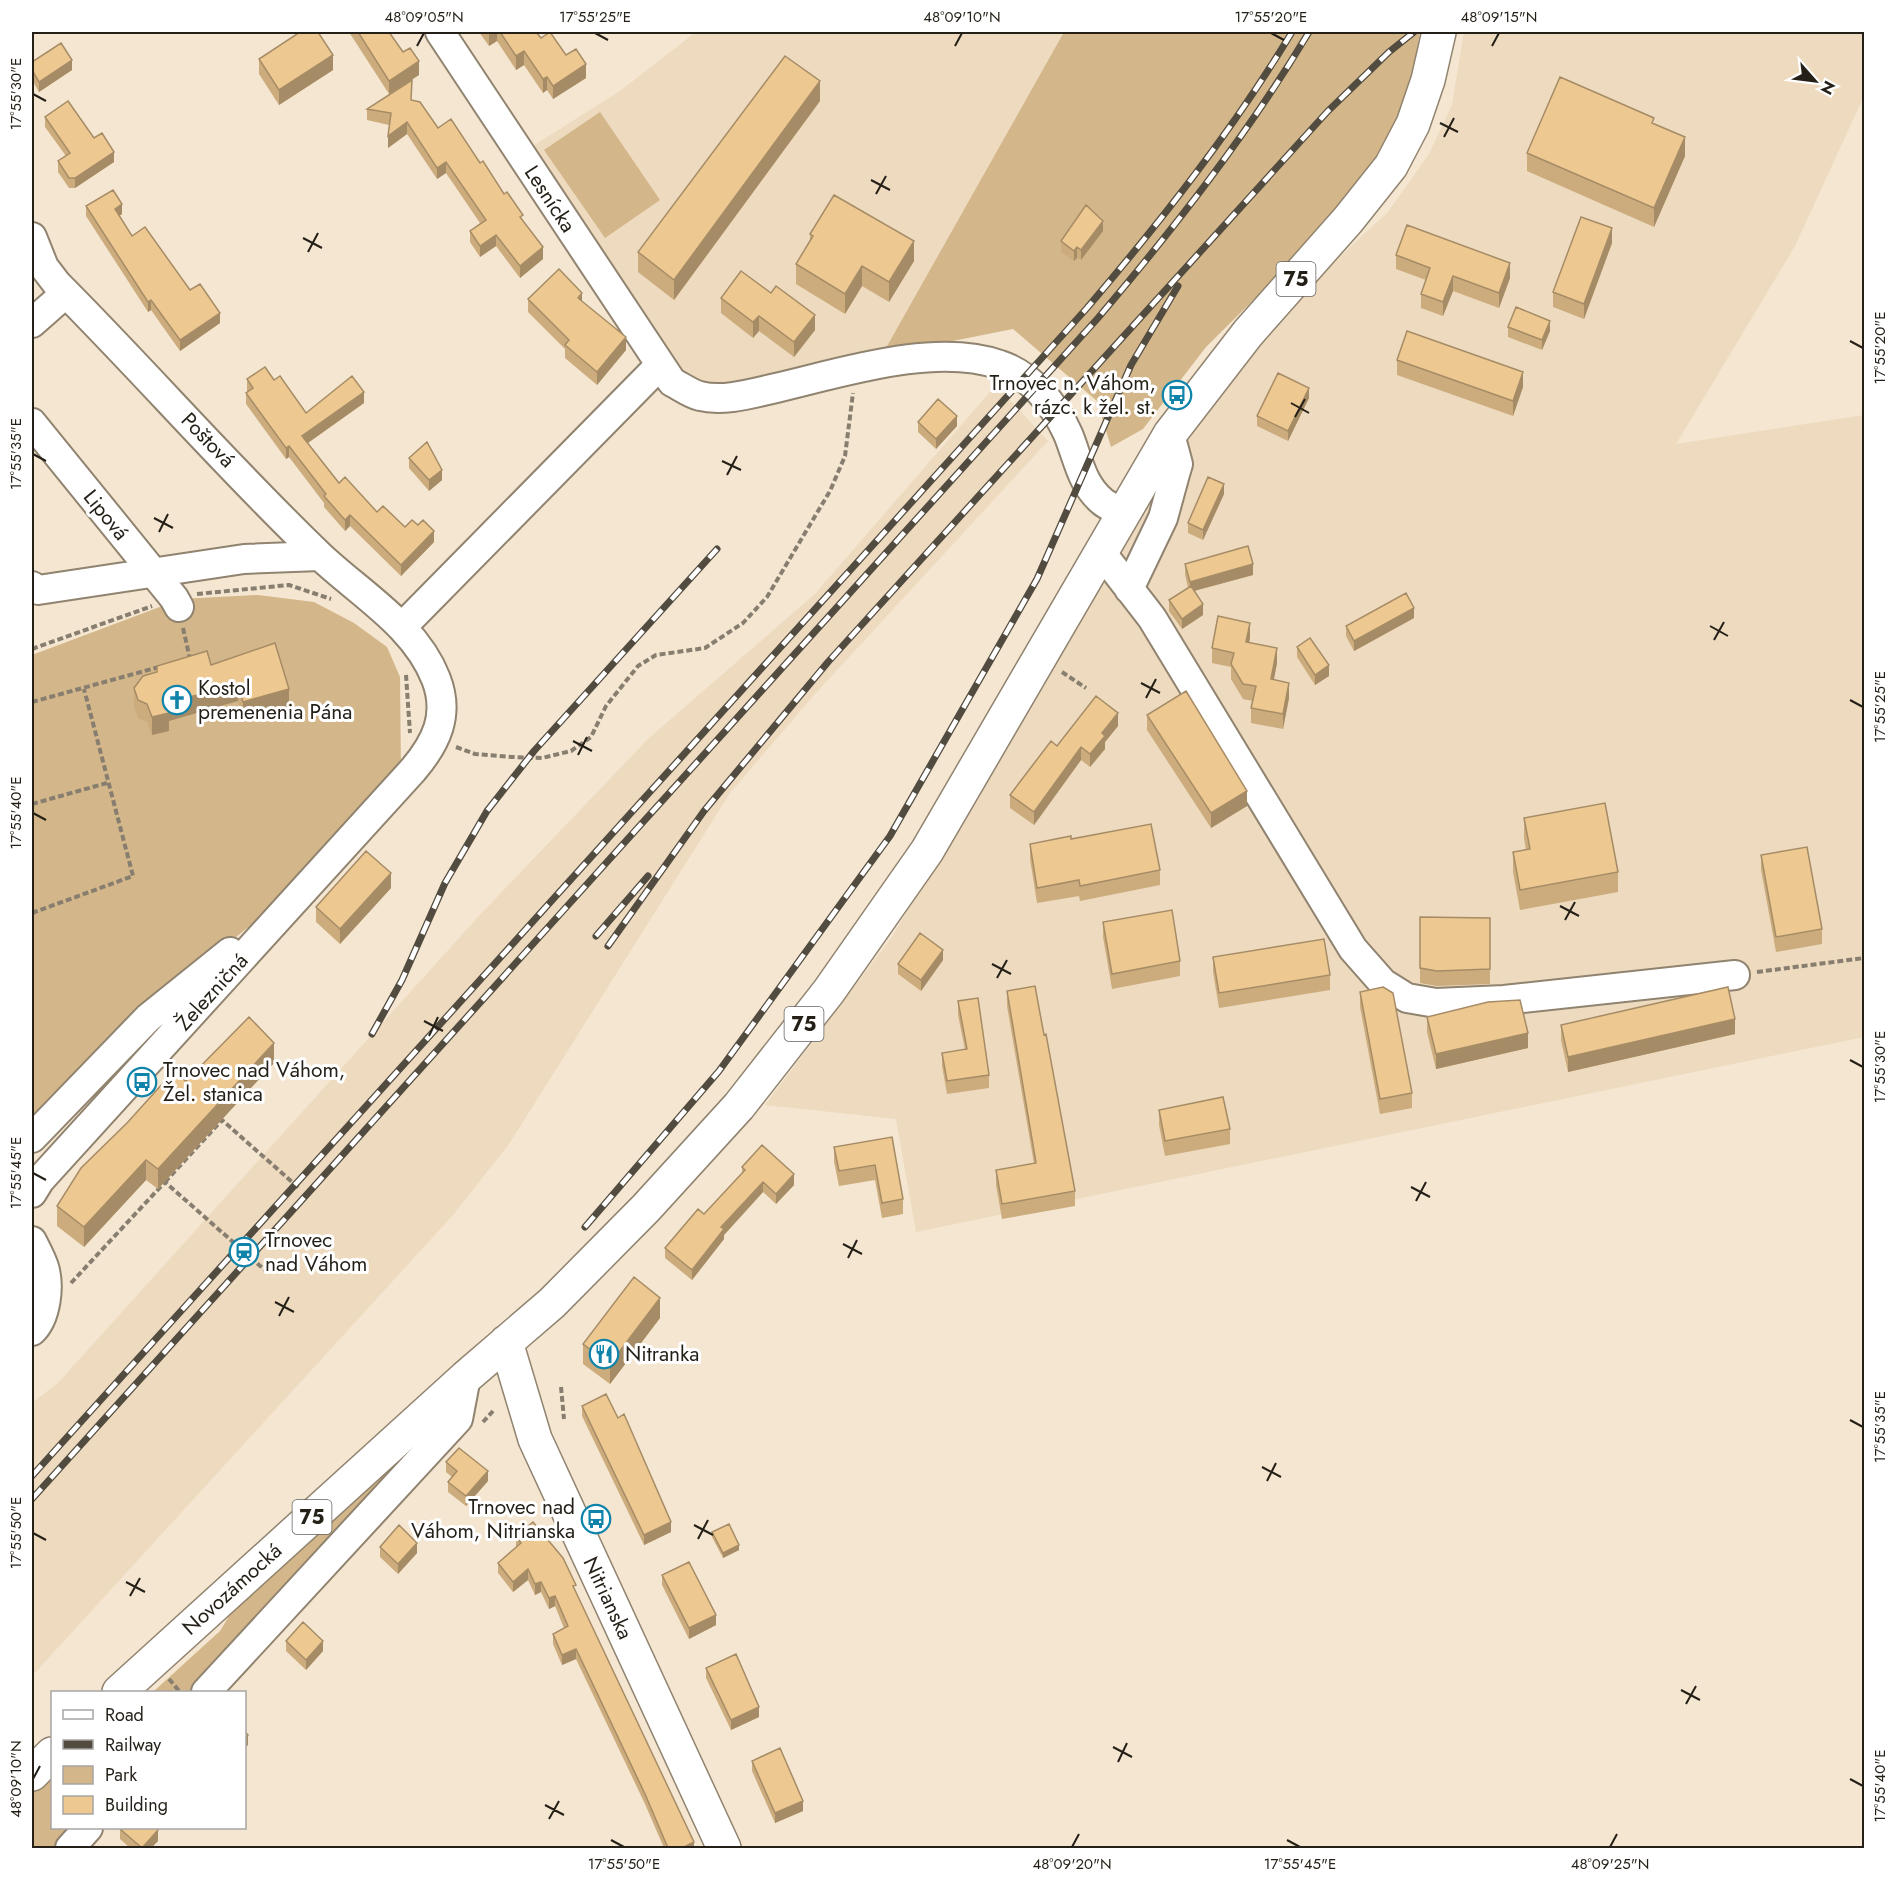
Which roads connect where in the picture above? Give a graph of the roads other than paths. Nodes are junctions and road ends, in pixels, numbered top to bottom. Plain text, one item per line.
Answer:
1 (441, 32) edge
2 (1439, 32) edge
3 (32, 237) edge
4 (66, 292) junction
5 (32, 323) edge
6 (659, 366) junction
7 (32, 423) edge
8 (1170, 434) junction
9 (1123, 513) junction
10 (1101, 552) junction
11 (320, 556) junction
12 (155, 574) junction
13 (32, 585) edge
14 (1129, 589) junction
15 (177, 602) road end
16 (402, 627) junction
17 (298, 899) junction
18 (1736, 975) road end
19 (32, 1138) edge
20 (32, 1193) edge
21 (32, 1241) edge
22 (32, 1331) edge
23 (506, 1342) junction
24 (466, 1377) junction
25 (120, 1691) edge
26 (207, 1691) edge
27 (51, 1755) edge
28 (32, 1774) edge
29 (86, 1829) edge
30 (70, 1848) edge
31 (724, 1848) edge

1 - 6 street, Lesnícka
2 - 8 main road, 75
3 - 4 street, Poštová
4 - 5 street
4 - 11 street, Poštová
6 - 9 street, Lesnícka
6 - 16 street
7 - 12 street, Lipová
8 - 9 main road, 75
8 - 14 street
9 - 10 main road, 75
10 - 14 street
10 - 23 main road, 75
11 - 12 street
11 - 16 street, Poštová
12 - 13 street
12 - 15 street, Lipová
14 - 18 street
16 - 17 street, Železničná
17 - 19 street, Železničná
17 - 20 street, Železničná
21 - 22 street
23 - 24 main road, Novozámocká / 75
23 - 31 main road, Nitrianska
24 - 25 main road, Novozámocká / 75
24 - 26 street
27 - 28 main road
29 - 30 street

